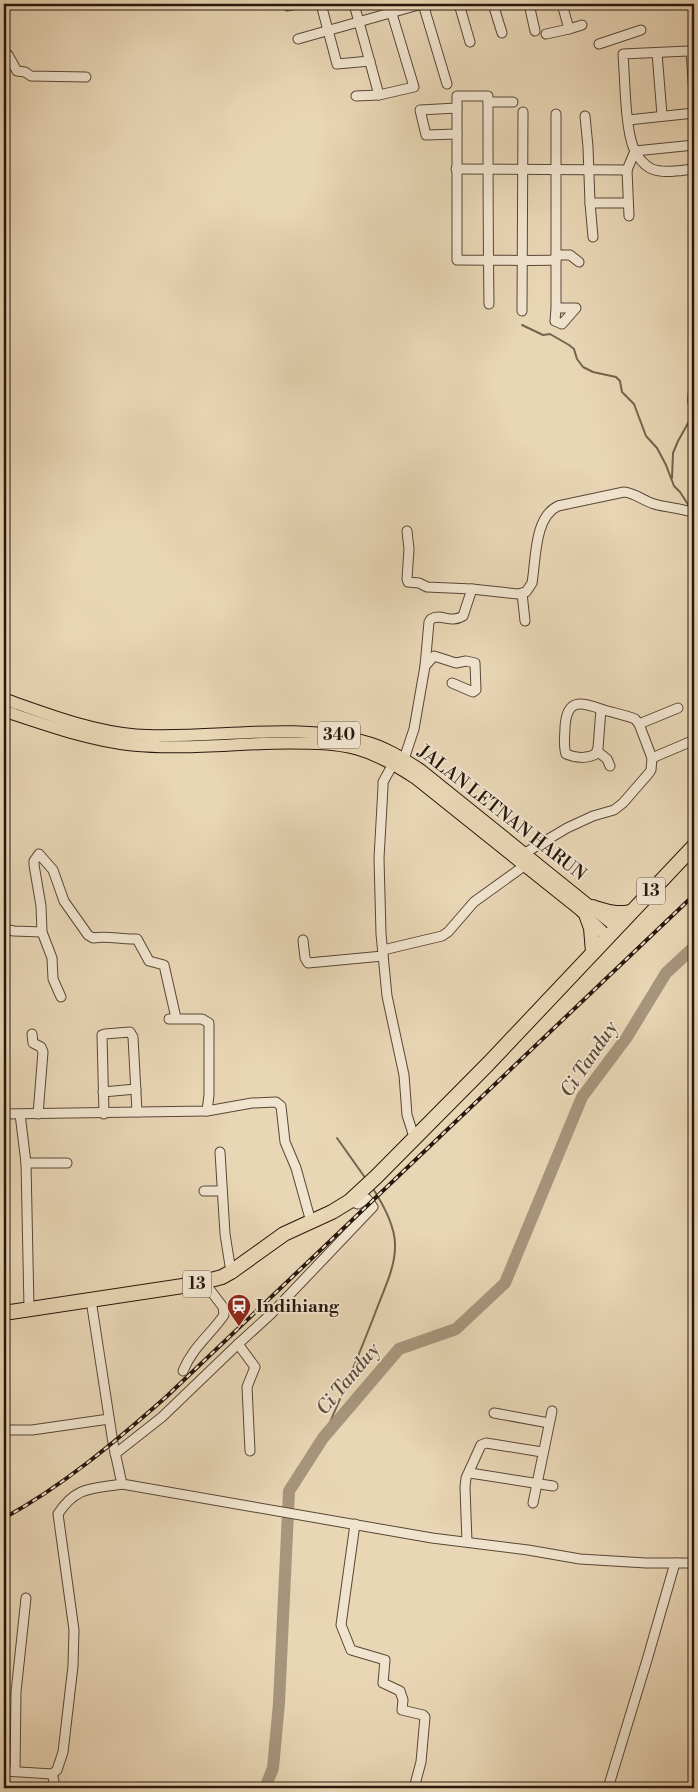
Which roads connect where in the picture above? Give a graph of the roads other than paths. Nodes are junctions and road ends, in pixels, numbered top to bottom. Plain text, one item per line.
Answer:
1 (321, 4) edge
2 (354, 4) edge
3 (423, 4) edge
4 (459, 4) edge
5 (493, 4) edge
6 (531, 4) edge
7 (562, 4) edge
8 (390, 8) edge
9 (359, 23) junction
10 (582, 25) dead end
11 (569, 29) junction
12 (328, 30) junction
13 (641, 30) dead end
14 (535, 31) dead end
15 (502, 34) dead end
16 (546, 34) dead end
17 (620, 37) junction
18 (298, 39) dead end
19 (470, 42) dead end
20 (599, 44) dead end
21 (692, 49) edge
22 (4, 52) edge
23 (657, 53) junction
24 (623, 54) junction
25 (370, 61) junction
26 (86, 77) dead end
27 (447, 84) dead end
28 (379, 95) junction
29 (694, 95) edge
30 (356, 96) dead end
31 (488, 102) junction
32 (513, 102) dead end
33 (457, 108) junction
34 (523, 112) dead end
35 (694, 113) edge
36 (556, 114) dead end
37 (662, 115) junction
38 (585, 116) dead end
39 (628, 120) junction
40 (456, 134) junction
41 (694, 145) edge
42 (635, 151) junction
43 (694, 169) edge
44 (456, 170) junction
45 (488, 170) junction
46 (522, 170) junction
47 (557, 170) junction
48 (588, 170) junction
49 (627, 170) junction
50 (590, 203) junction
51 (628, 203) junction
52 (629, 216) dead end
53 (593, 238) dead end
54 (556, 258) junction
55 (488, 260) junction
56 (522, 261) junction
57 (580, 262) dead end
58 (489, 304) dead end
59 (556, 308) dead end
60 (522, 311) dead end
61 (694, 513) edge
62 (407, 532) dead end
63 (472, 589) junction
64 (522, 593) junction
65 (525, 621) dead end
66 (425, 666) junction
67 (452, 683) dead end
68 (4, 699) edge
69 (678, 708) dead end
70 (600, 709) junction
71 (4, 711) edge
72 (639, 724) junction
73 (88, 732) junction
74 (692, 741) dead end
75 (597, 751) junction
76 (404, 758) junction
77 (652, 758) junction
78 (393, 764) junction
79 (610, 766) dead end
80 (440, 792) junction
81 (694, 846) edge
82 (525, 853) junction
83 (524, 866) junction
84 (589, 912) junction
85 (630, 912) junction
86 (4, 929) edge
87 (42, 932) junction
88 (612, 932) junction
89 (303, 940) dead end
90 (593, 952) junction
91 (383, 953) junction
92 (62, 997) dead end
93 (32, 1034) dead end
94 (136, 1089) junction
95 (103, 1092) junction
96 (208, 1111) junction
97 (137, 1112) junction
98 (4, 1114) edge
99 (20, 1114) junction
100 (38, 1114) junction
101 (104, 1114) junction
102 (415, 1140) junction
103 (220, 1152) dead end
104 (26, 1163) junction
105 (67, 1163) dead end
106 (204, 1191) dead end
107 (222, 1191) junction
108 (350, 1201) junction
109 (311, 1222) junction
110 (231, 1272) junction
111 (204, 1282) junction
112 (91, 1300) junction
113 (29, 1308) junction
114 (4, 1313) edge
115 (238, 1344) junction
116 (183, 1370) dead end
117 (552, 1411) dead end
118 (494, 1412) dead end
119 (109, 1419) junction
120 (549, 1423) junction
121 (4, 1430) edge
122 (250, 1451) dead end
123 (542, 1452) junction
124 (115, 1454) junction
125 (470, 1473) junction
126 (122, 1484) junction
127 (538, 1484) junction
128 (553, 1486) dead end
129 (533, 1503) dead end
130 (355, 1524) junction
131 (467, 1542) junction
132 (675, 1563) junction
133 (694, 1563) edge
134 (26, 1598) dead end
135 (4, 1771) edge
136 (15, 1771) junction
137 (52, 1774) junction
138 (53, 1788) edge
139 (414, 1788) edge
140 (608, 1788) edge

1 - 12 street
2 - 9 street
3 - 8 street
3 - 27 street
4 - 19 street
5 - 15 street
6 - 14 street
7 - 11 street
8 - 9 street
8 - 28 street
9 - 12 street
9 - 25 street
10 - 11 street
11 - 16 street
12 - 18 street
12 - 25 street
13 - 17 street
17 - 20 street
17 - 24 street
21 - 23 street
21 - 29 street
22 - 26 street
23 - 24 street
23 - 37 street
24 - 39 street
25 - 28 street
28 - 30 street
31 - 32 street
31 - 33 street
31 - 45 street
33 - 40 street
33 - 40 street
34 - 46 street
35 - 37 street
36 - 47 street
37 - 39 street
38 - 48 street
39 - 42 street
40 - 44 street
41 - 42 street
42 - 43 street
42 - 49 street
44 - 45 street
44 - 55 street
45 - 46 street
45 - 55 street
46 - 47 street
46 - 56 street
47 - 48 street
47 - 54 street
48 - 49 street
48 - 50 street
49 - 51 street
50 - 51 street
50 - 53 street
51 - 52 street
54 - 56 street
54 - 57 street
54 - 59 street
55 - 56 street
55 - 58 street
56 - 60 street
61 - 64 street
62 - 63 street
63 - 64 street
63 - 66 street
64 - 65 street
66 - 67 street
66 - 76 street
68 - 73 main road, JALAN LETNAN HARUN / 340
69 - 72 street
70 - 72 street
70 - 75 street
70 - 75 street
71 - 73 main road, JALAN LETNAN HARUN / 340
72 - 77 street
73 - 76 main road, JALAN LETNAN HARUN / 340
73 - 78 main road, JALAN LETNAN HARUN / 340
74 - 77 street
75 - 79 street
76 - 80 main road, JALAN LETNAN HARUN / 340
77 - 82 street
78 - 80 main road, JALAN LETNAN HARUN / 340
78 - 91 street
80 - 82 main road, JALAN LETNAN HARUN / 340
80 - 83 main road, JALAN LETNAN HARUN / 340
81 - 85 highway, 13
82 - 84 main road, JALAN LETNAN HARUN / 340
83 - 84 main road, JALAN LETNAN HARUN / 340
83 - 91 street
84 - 85 highway
84 - 88 main road, JALAN LETNAN HARUN / 340
84 - 90 highway
85 - 88 highway, 13
86 - 87 street
87 - 92 street
87 - 96 street
88 - 90 highway, 13
89 - 91 street
90 - 102 highway, 13
91 - 102 street
93 - 100 street
94 - 95 street
94 - 95 street
94 - 97 street
95 - 101 street
96 - 97 street
96 - 109 street
97 - 101 street
98 - 99 street
99 - 100 street
99 - 104 street
100 - 101 street
102 - 108 highway, 13
103 - 107 street
104 - 105 street
104 - 113 street
106 - 107 street
107 - 110 street
108 - 109 highway, 13
108 - 115 street
109 - 110 highway, 13
110 - 111 highway, 13
111 - 112 highway, 13
111 - 116 street
112 - 113 highway, 13
112 - 119 street
113 - 114 highway, 13
115 - 122 street
115 - 124 street
117 - 120 street
118 - 120 street
119 - 121 street
119 - 124 street
120 - 123 street
123 - 125 street
123 - 127 street
124 - 126 street
125 - 127 street
125 - 131 street
126 - 130 street
126 - 137 street
127 - 128 street
127 - 129 street
130 - 131 street
130 - 139 street
131 - 132 street
132 - 133 street
132 - 140 street
134 - 136 street
135 - 136 street
136 - 137 street
137 - 138 street

